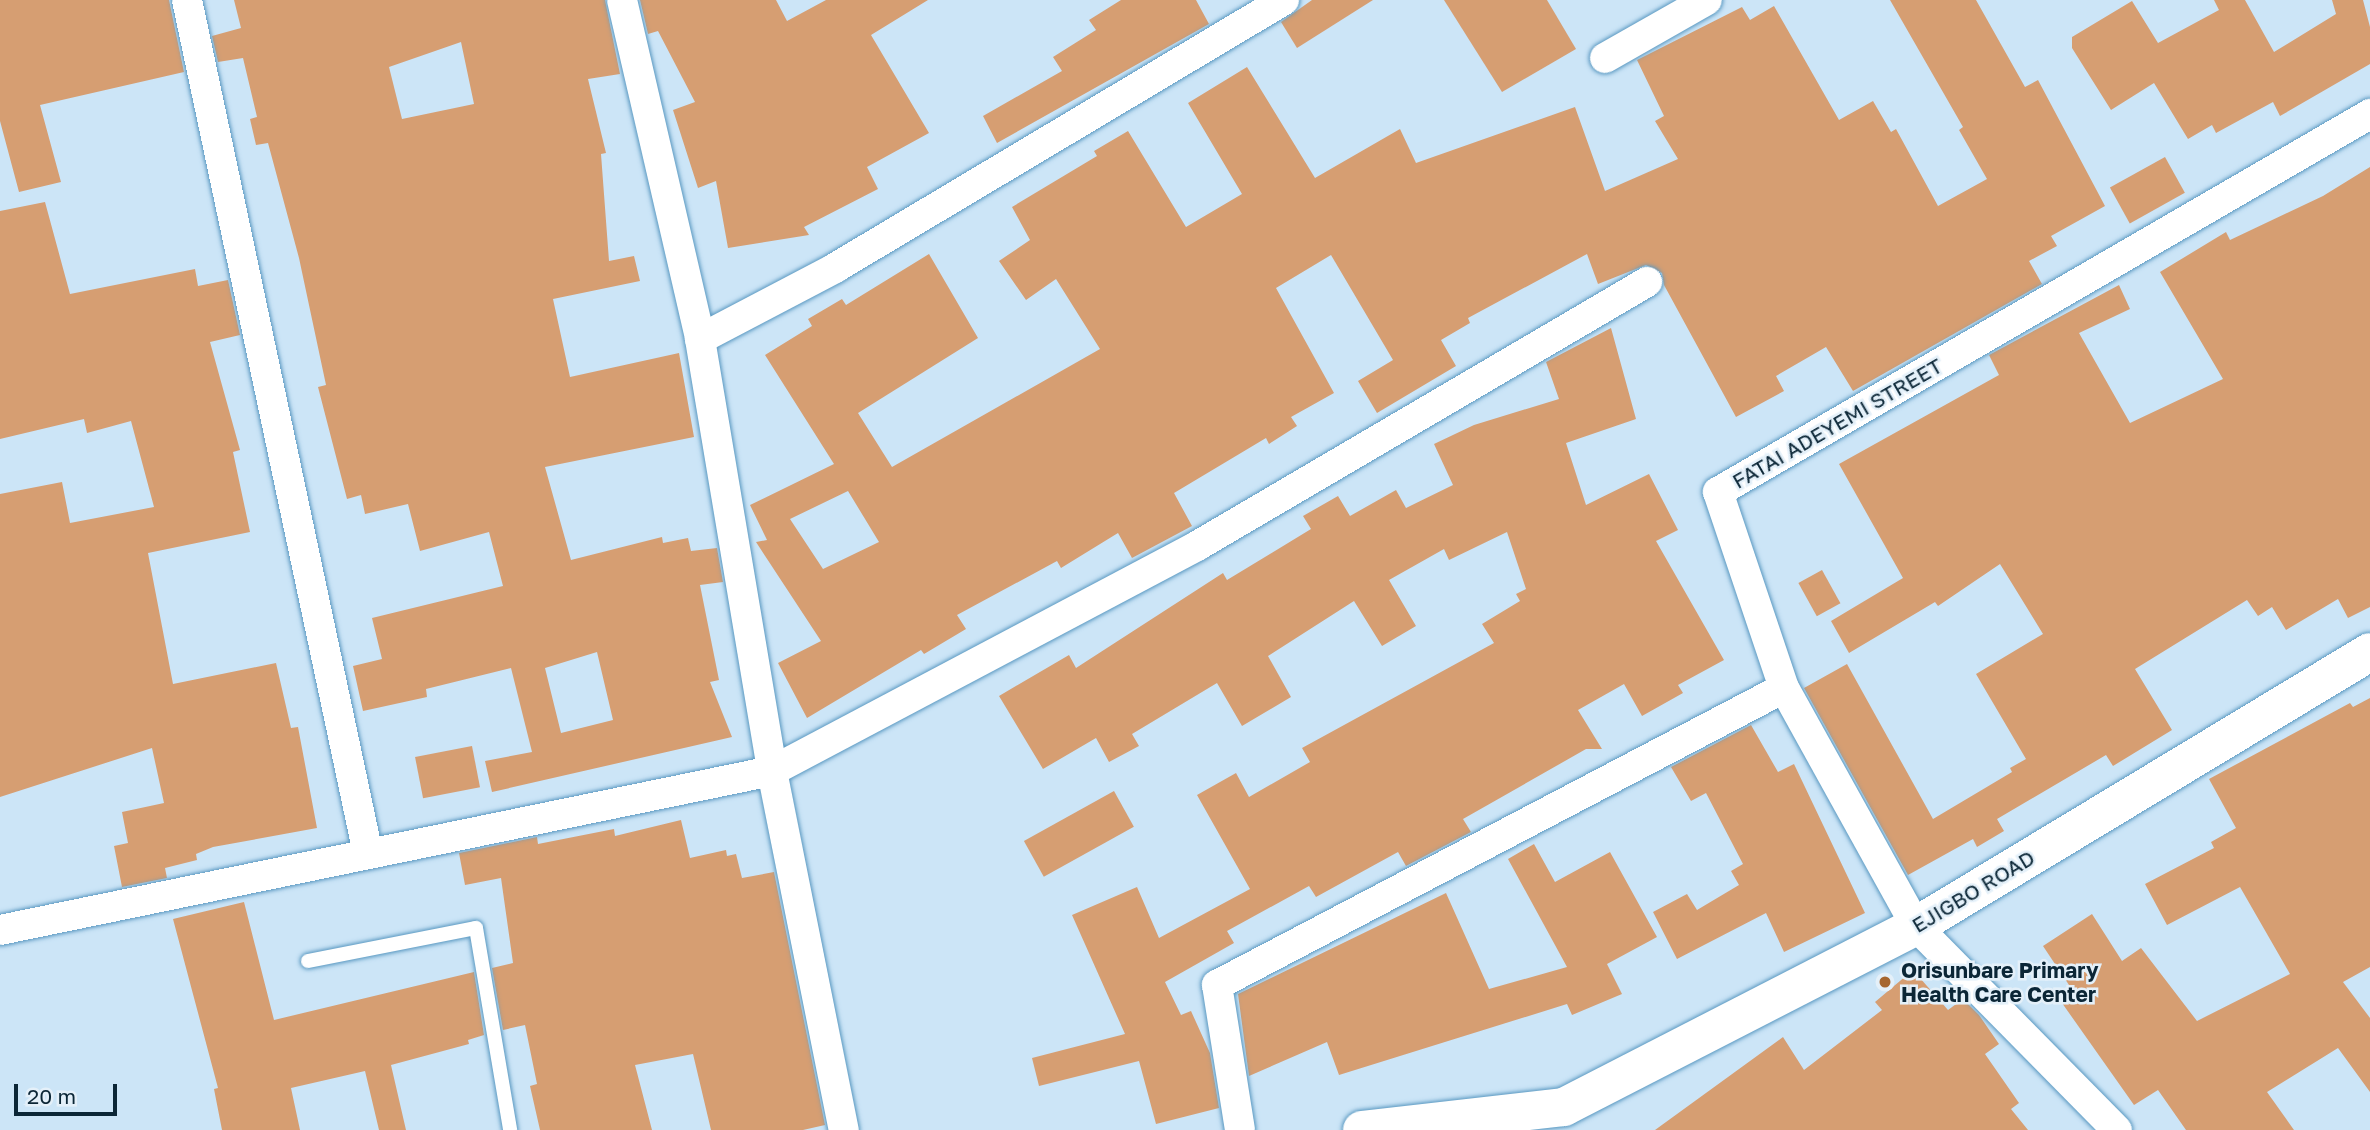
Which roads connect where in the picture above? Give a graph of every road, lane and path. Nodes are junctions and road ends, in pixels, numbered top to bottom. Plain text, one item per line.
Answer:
1 (187, 0) edge
2 (622, 0) edge
3 (1284, 0) edge
4 (1707, 0) edge
5 (1605, 58) dead end
6 (2370, 114) edge
7 (1647, 282) dead end
8 (700, 339) junction
9 (2370, 652) edge
10 (1784, 688) junction
11 (772, 771) junction
12 (368, 853) junction
13 (1916, 926) junction
14 (0, 930) edge
15 (308, 961) dead end
16 (1567, 1119) edge
17 (510, 1130) edge
18 (844, 1130) edge
19 (1240, 1130) edge
20 (1362, 1130) edge
21 (2118, 1130) edge

1 - 12 street
2 - 8 street
3 - 8 street
4 - 5 street
6 - 10 street, FATAI ADEYEMI STREET
7 - 11 street
8 - 11 street
9 - 13 street, EJIGBO ROAD
10 - 13 street, FATAI ADEYEMI STREET
10 - 19 street
11 - 12 street
11 - 18 street
12 - 14 street
13 - 16 street, EJIGBO ROAD
13 - 21 street, FATAI ADEYEMI STREET
15 - 17 lane
16 - 20 street

